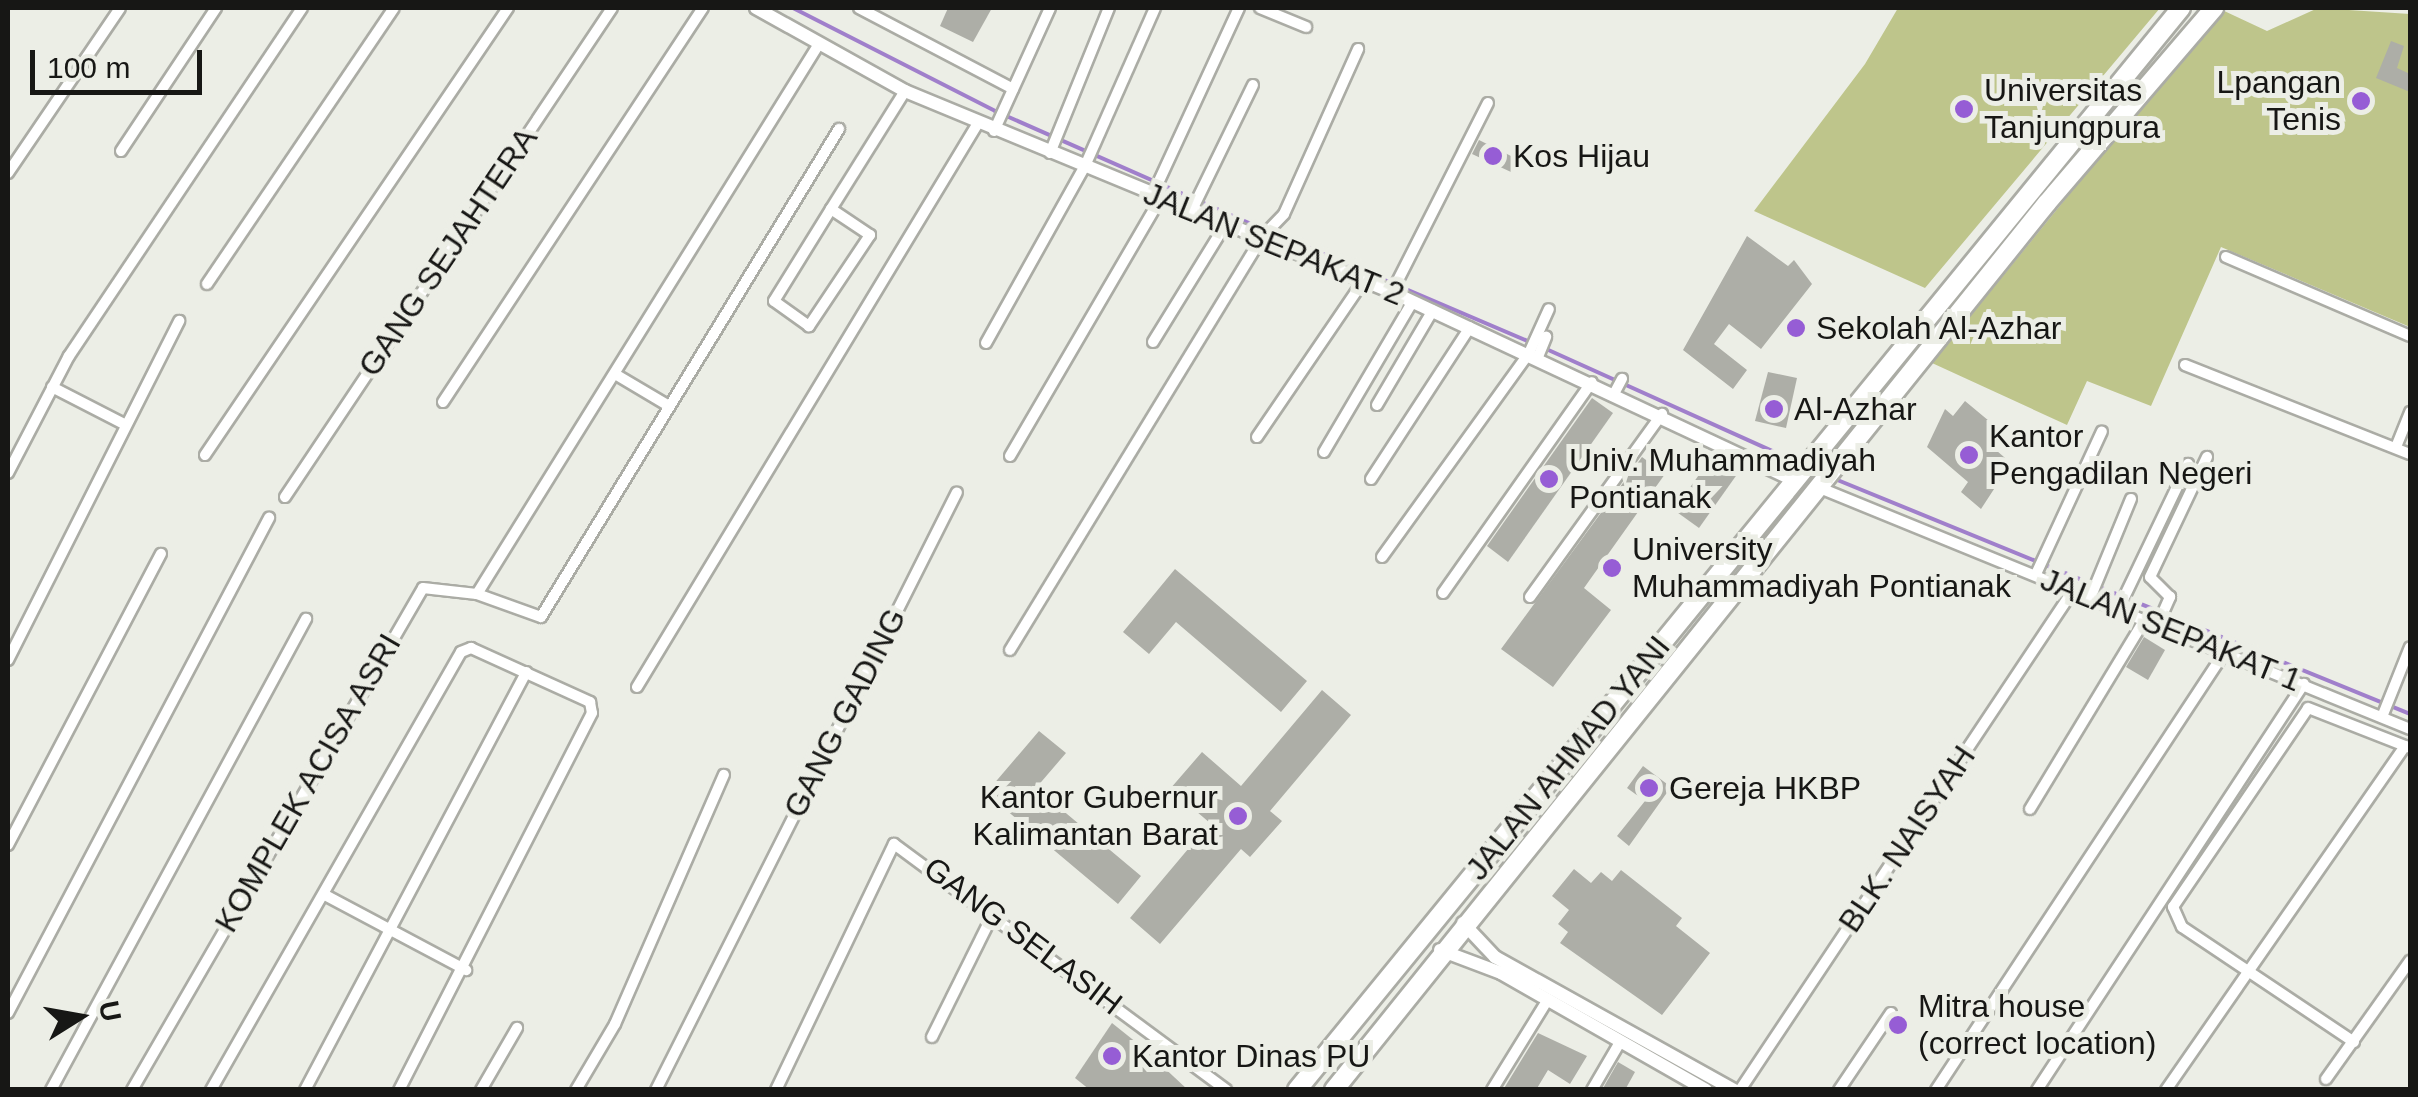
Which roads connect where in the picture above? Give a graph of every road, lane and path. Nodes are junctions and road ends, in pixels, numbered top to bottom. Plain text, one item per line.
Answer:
1 (120, 8) edge
2 (216, 8) edge
3 (302, 8) edge
4 (394, 8) edge
5 (508, 8) edge
6 (612, 8) edge
7 (703, 8) edge
8 (756, 8) edge
9 (859, 8) edge
10 (1050, 8) edge
11 (1109, 8) edge
12 (1155, 8) edge
13 (1240, 8) edge
14 (1260, 8) edge
15 (2180, 8) edge
16 (2214, 8) edge
17 (1306, 27) dead end
18 (819, 44) junction
19 (1358, 49) dead end
20 (1253, 85) dead end
21 (1013, 89) junction
22 (905, 91) junction
23 (1488, 103) dead end
24 (1000, 121) junction
25 (978, 123) junction
26 (839, 128) dead end
27 (1050, 148) junction
28 (121, 151) dead end
29 (1086, 162) junction
30 (8, 173) edge
31 (1156, 193) junction
32 (1195, 204) junction
33 (831, 208) junction
34 (1226, 224) junction
35 (1265, 234) junction
36 (2226, 257) dead end
37 (1364, 280) junction
38 (208, 284) dead end
39 (1393, 290) junction
40 (1413, 301) junction
41 (1550, 309) dead end
42 (1433, 310) junction
43 (179, 322) dead end
44 (1470, 327) junction
45 (2410, 336) edge
46 (986, 342) dead end
47 (1153, 342) dead end
48 (1538, 346) junction
49 (2185, 364) dead end
50 (614, 374) junction
51 (1592, 382) junction
52 (52, 387) junction
53 (443, 402) dead end
54 (1377, 405) dead end
55 (669, 406) junction
56 (2410, 412) edge
57 (1662, 414) junction
58 (124, 424) junction
59 (2102, 431) dead end
60 (1256, 437) dead end
61 (2396, 447) junction
62 (1324, 452) dead end
63 (206, 454) dead end
64 (2410, 454) edge
65 (1010, 456) dead end
66 (2207, 457) dead end
67 (2188, 464) dead end
68 (8, 473) edge
69 (1796, 476) junction
70 (1370, 479) dead end
71 (1825, 481) junction
72 (957, 492) dead end
73 (285, 497) dead end
74 (2131, 498) dead end
75 (269, 518) dead end
76 (1736, 550) junction
77 (161, 554) dead end
78 (1382, 558) dead end
79 (1755, 565) junction
80 (2038, 571) junction
81 (2074, 590) junction
82 (2093, 592) junction
83 (1443, 593) dead end
84 (478, 594) junction
85 (1530, 597) dead end
86 (2123, 598) junction
87 (2162, 615) junction
88 (306, 619) dead end
89 (2145, 619) junction
90 (2410, 647) edge
91 (1010, 650) dead end
92 (2226, 650) junction
93 (8, 660) edge
94 (526, 672) junction
95 (2304, 684) junction
96 (637, 687) dead end
97 (2384, 713) junction
98 (2410, 729) edge
99 (2408, 747) edge
100 (724, 775) dead end
101 (2030, 809) dead end
102 (8, 845) edge
103 (325, 896) junction
104 (994, 912) junction
105 (1463, 923) junction
106 (394, 932) junction
107 (1440, 950) junction
108 (2410, 961) edge
109 (466, 970) junction
110 (2247, 971) junction
111 (1536, 987) junction
112 (1548, 1001) junction
113 (8, 1013) edge
114 (1891, 1014) dead end
115 (516, 1028) dead end
116 (932, 1037) dead end
117 (1620, 1042) junction
118 (2354, 1042) junction
119 (2326, 1078) dead end
120 (1686, 1085) edge
121 (51, 1090) edge
122 (132, 1090) edge
123 (212, 1090) edge
124 (305, 1090) edge
125 (398, 1090) edge
126 (481, 1090) edge
127 (576, 1090) edge
128 (656, 1090) edge
129 (776, 1090) edge
130 (1226, 1090) edge
131 (1297, 1090) edge
132 (1334, 1090) edge
133 (1492, 1090) edge
134 (1592, 1090) edge
135 (1706, 1090) edge
136 (1737, 1090) edge
137 (1839, 1090) edge
138 (1936, 1090) edge
139 (2037, 1090) edge
140 (2166, 1090) edge

1 - 30 street
2 - 28 street
3 - 52 street
4 - 38 street
5 - 63 street
6 - 73 street, GANG SEJAHTERA
7 - 53 street
8 - 18 street, JALAN SEPAKAT 2
9 - 21 street
10 - 21 street
11 - 27 street
12 - 29 street
13 - 31 street
14 - 17 street
15 - 69 highway, JALAN AHMAD YANI
16 - 71 highway, JALAN AHMAD YANI
18 - 22 street, JALAN SEPAKAT 2
18 - 50 street
19 - 35 street
20 - 32 street
21 - 24 street
22 - 25 street, JALAN SEPAKAT 2
22 - 33 street
23 - 39 street
24 - 25 street, JALAN SEPAKAT 2
24 - 27 street, JALAN SEPAKAT 2
25 - 96 street
26 - 55 street
27 - 29 street, JALAN SEPAKAT 2
29 - 31 street, JALAN SEPAKAT 2
29 - 46 street
31 - 32 street, JALAN SEPAKAT 2
31 - 65 street
32 - 34 street, JALAN SEPAKAT 2
33 - 33 street
34 - 35 street, JALAN SEPAKAT 2
34 - 47 street
35 - 37 street, JALAN SEPAKAT 2
35 - 91 street
36 - 45 street
37 - 39 street, JALAN SEPAKAT 2
37 - 60 street
39 - 40 street, JALAN SEPAKAT 2
40 - 42 street, JALAN SEPAKAT 2
40 - 62 street
41 - 48 street
42 - 44 street, JALAN SEPAKAT 2
42 - 54 street
43 - 58 street
44 - 48 street, JALAN SEPAKAT 2
44 - 70 street
48 - 51 street, JALAN SEPAKAT 2
48 - 78 street
49 - 61 street
50 - 55 street
50 - 84 street
51 - 57 street, JALAN SEPAKAT 2
51 - 83 street
52 - 58 street
52 - 68 street
55 - 84 street, KOMPLEK ACISA ASRI
56 - 61 street
57 - 69 street, JALAN SEPAKAT 2
57 - 85 street
58 - 93 street
59 - 80 street
61 - 64 street
66 - 87 street
67 - 86 street
69 - 76 highway, JALAN AHMAD YANI
71 - 79 highway, JALAN AHMAD YANI
71 - 80 street, JALAN SEPAKAT 1
72 - 128 street, GANG GADING
74 - 82 street
75 - 113 street
76 - 79 highway
76 - 131 highway, JALAN AHMAD YANI
77 - 102 street
79 - 105 highway, JALAN AHMAD YANI
80 - 81 street, JALAN SEPAKAT 1
81 - 82 street, JALAN SEPAKAT 1
81 - 136 street, BLK. NAISYAH
82 - 86 street, JALAN SEPAKAT 1
84 - 122 street, KOMPLEK ACISA ASRI
86 - 89 street, JALAN SEPAKAT 1
87 - 89 street, JALAN SEPAKAT 1
87 - 92 street, JALAN SEPAKAT 1
88 - 121 street
89 - 101 street
90 - 97 street
92 - 95 street, JALAN SEPAKAT 1
92 - 138 street
94 - 103 street
94 - 106 street
94 - 109 street
95 - 97 street, JALAN SEPAKAT 1
95 - 139 street
97 - 98 street, JALAN SEPAKAT 1
99 - 110 street
99 - 110 street
100 - 127 street
103 - 106 street
103 - 123 street
104 - 116 street
104 - 129 street, GANG SELASIH
104 - 130 street, GANG SELASIH
105 - 107 highway, JALAN AHMAD YANI
105 - 111 street
106 - 109 street
106 - 124 street
107 - 111 street
107 - 132 highway, JALAN AHMAD YANI
108 - 118 street
109 - 125 street
110 - 118 street
110 - 140 street
111 - 112 street
111 - 136 street
112 - 117 street
112 - 133 street
114 - 137 street
115 - 126 street
117 - 120 street
117 - 134 street
118 - 119 street
120 - 135 street

